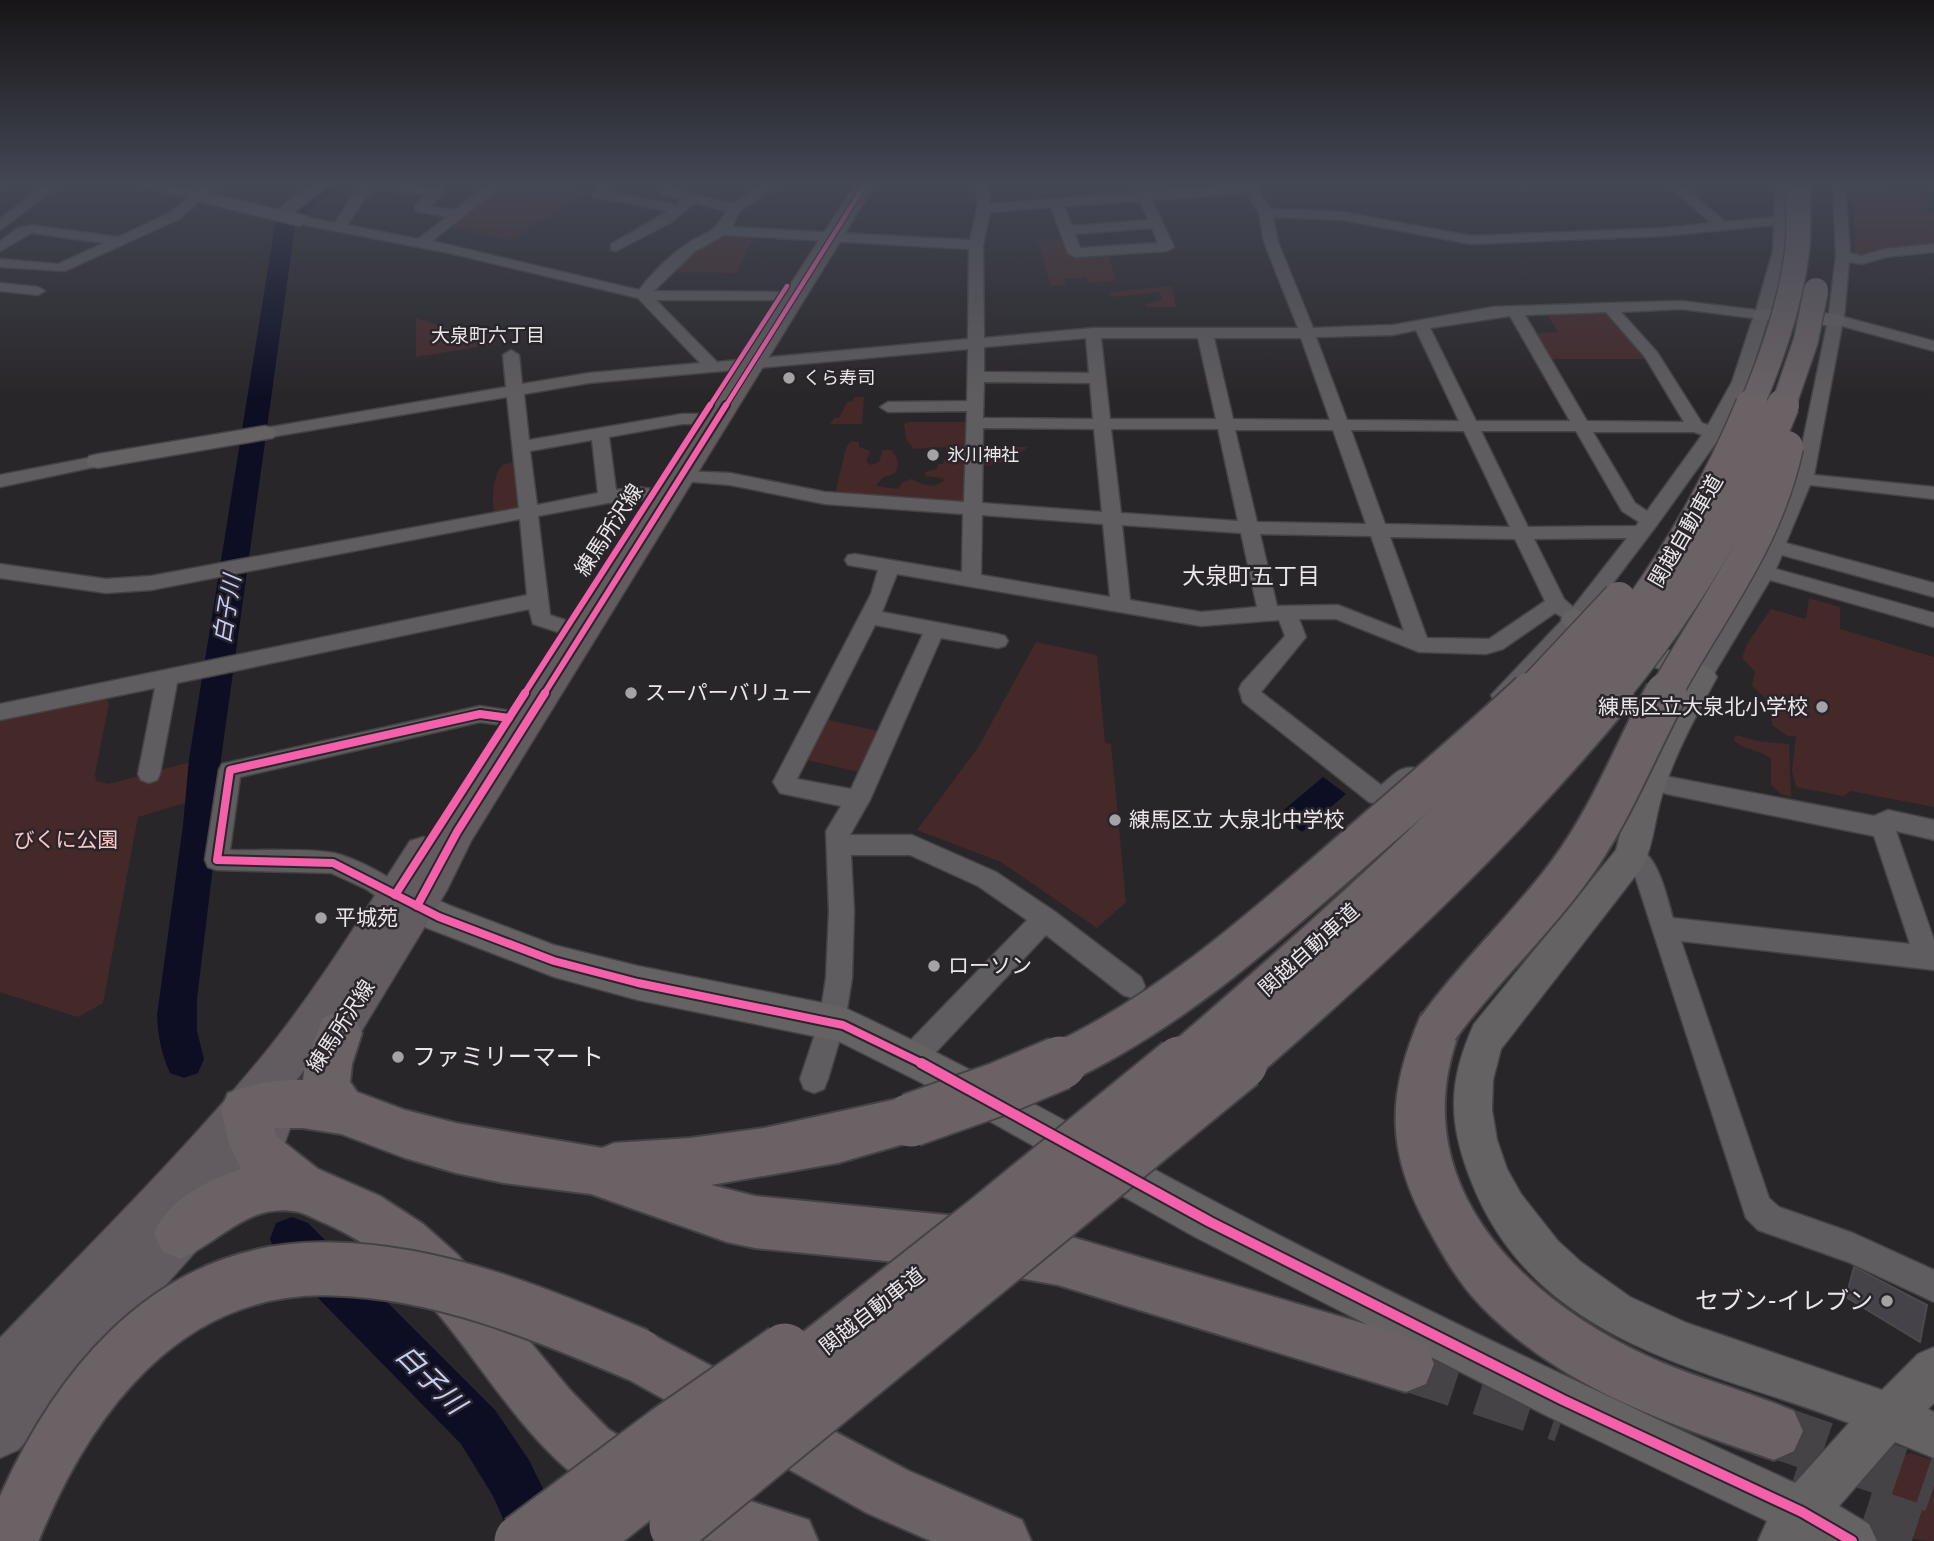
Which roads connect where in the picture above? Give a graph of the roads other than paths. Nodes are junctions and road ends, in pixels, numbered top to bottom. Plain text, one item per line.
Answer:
1 (88, 255) edge
2 (468, 255) edge
3 (684, 255) edge
4 (811, 255) edge
5 (813, 255) edge
6 (976, 255) edge
7 (1276, 255) edge
8 (1779, 255) edge
9 (1794, 255) edge
10 (1820, 255) edge
11 (1879, 255) edge
12 (1843, 256) joint
13 (0, 263) edge
14 (0, 287) edge
15 (38, 291) dead end
16 (643, 295) junction
17 (780, 296) junction
18 (1609, 307) junction
19 (1515, 311) junction
20 (1762, 315) junction
21 (1836, 320) junction
22 (1421, 325) junction
23 (1093, 332) junction
24 (1205, 333) junction
25 (1306, 333) junction
26 (976, 343) junction
27 (1934, 346) edge
28 (511, 355) dead end
29 (734, 366) junction
30 (1795, 375) junction
31 (976, 377) junction
32 (1098, 378) junction
33 (515, 390) junction
34 (888, 407) dead end
35 (975, 414) junction
36 (701, 419) junction
37 (1721, 422) junction
38 (1102, 424) junction
39 (1227, 424) junction
40 (1340, 425) junction
41 (1470, 426) junction
42 (1583, 427) junction
43 (265, 433) joint
44 (600, 433) junction
45 (521, 447) junction
46 (98, 461) joint
47 (682, 476) junction
48 (1804, 479) junction
49 (0, 481) edge
50 (1934, 493) edge
51 (653, 494) junction
52 (608, 498) junction
53 (974, 508) junction
54 (529, 512) junction
55 (1111, 519) junction
56 (1646, 526) junction
57 (1250, 528) junction
58 (1379, 531) junction
59 (1522, 533) junction
60 (1777, 547) junction
61 (855, 560) dead end
62 (248, 566) joint
63 (889, 566) junction
64 (0, 571) edge
65 (1765, 572) junction
66 (971, 581) junction
67 (1934, 590) edge
68 (538, 600) junction
69 (1121, 606) junction
70 (1277, 611) junction
71 (1565, 611) junction
72 (870, 617) junction
73 (1934, 621) edge
74 (567, 628) junction
75 (935, 629) junction
76 (998, 641) dead end
77 (1419, 645) junction
78 (171, 676) junction
79 (1702, 677) junction
80 (0, 712) edge
81 (509, 718) junction
82 (149, 774) dead end
83 (1653, 779) junction
84 (858, 800) junction
85 (1883, 828) junction
86 (1934, 830) edge
87 (838, 845) junction
88 (1631, 856) junction
89 (406, 901) junction
90 (1045, 919) junction
91 (1666, 928) junction
92 (1931, 958) edge
93 (1132, 986) dead end
94 (832, 1021) junction
95 (339, 1033) junction
96 (912, 1058) junction
97 (814, 1079) dead end
98 (341, 1110) junction
99 (262, 1120) junction
100 (1111, 1123) junction
101 (591, 1169) junction
102 (300, 1187) junction
103 (180, 1233) junction
104 (1934, 1286) edge
105 (1406, 1364) tunnel mouth
106 (1934, 1370) edge
107 (0, 1375) edge
108 (1889, 1417) junction
109 (1774, 1431) tunnel mouth
110 (0, 1433) edge
111 (1934, 1435) edge
112 (1792, 1527) edge
113 (10, 1541) edge
114 (521, 1541) edge
115 (582, 1541) edge
116 (657, 1541) edge
117 (788, 1541) edge
118 (1001, 1541) edge
119 (1852, 1541) edge
120 (1878, 1541) edge

1 - 13 street
2 - 16 street
3 - 16 street
4 - 17 main road, 練馬所沢線
5 - 29 main road, 練馬所沢線
6 - 26 street
7 - 25 street
8 - 20 street
9 - 37 highway, 関越自動車道, bridge
10 - 30 highway, 関越自動車道, bridge
11 - 12 street
12 - 21 street
14 - 15 street
16 - 17 street
16 - 29 street
17 - 29 main road, 練馬所沢線
18 - 19 street
18 - 20 street
18 - 37 street
19 - 22 street
19 - 42 street
20 - 21 street
20 - 37 street
21 - 27 street
21 - 48 street
22 - 25 street
22 - 41 street
23 - 24 street
23 - 26 street
23 - 32 street
24 - 25 street
24 - 39 street
25 - 40 street
26 - 29 street
26 - 31 street
28 - 33 street
29 - 33 street
29 - 36 main road, 練馬所沢線
29 - 47 main road, 練馬所沢線
30 - 109 highway, bridge
30 - 116 highway, 関越自動車道, bridge
31 - 32 street
31 - 35 street
32 - 38 street
33 - 43 street
33 - 45 street
34 - 35 street
35 - 38 street
35 - 53 street
36 - 44 street
36 - 51 main road, 練馬所沢線
37 - 42 street
37 - 56 street
37 - 100 highway, 関越自動車道, bridge
37 - 101 highway, bridge
38 - 39 street
38 - 55 street
39 - 40 street
39 - 57 street
40 - 41 street
40 - 58 street
41 - 42 street
41 - 59 street
42 - 56 street
43 - 46 street
44 - 45 street
44 - 52 street
45 - 54 street
46 - 49 street
47 - 53 street
47 - 89 main road, 練馬所沢線
48 - 50 street
48 - 60 street
51 - 52 street
51 - 74 main road, 練馬所沢線
52 - 54 street
53 - 55 street
53 - 66 street
54 - 62 street
54 - 68 street
55 - 57 street
55 - 69 street
56 - 59 street
56 - 71 street
57 - 58 street
57 - 70 street
58 - 59 street
58 - 77 street
59 - 71 street
60 - 65 street
60 - 67 street
61 - 63 street
62 - 64 street
63 - 66 street
63 - 72 street
65 - 73 street
65 - 79 street
66 - 69 street
68 - 74 street
68 - 78 street
69 - 70 street
70 - 71 street
70 - 77 street
71 - 77 street
71 - 79 street
72 - 75 street
72 - 84 street
74 - 81 main road, 練馬所沢線
75 - 76 street
75 - 84 street
78 - 80 street
78 - 82 street
79 - 83 street
81 - 89 main road, 練馬所沢線
81 - 89 street
83 - 85 street
83 - 88 street
84 - 87 street
85 - 86 street
85 - 92 street
87 - 90 street
87 - 94 street
88 - 91 street
88 - 108 street
89 - 94 street
89 - 95 main road, 練馬所沢線
89 - 99 main road, 練馬所沢線
90 - 93 street
90 - 96 street
91 - 92 street
91 - 104 street
94 - 96 street
94 - 97 street
95 - 98 highway
95 - 99 main road, 練馬所沢線
96 - 112 street
98 - 99 highway
98 - 101 highway
99 - 102 highway
99 - 103 main road, 練馬所沢線
99 - 107 main road, 練馬所沢線
100 - 114 highway, bridge
100 - 115 highway, 関越自動車道, bridge
101 - 105 highway
102 - 103 highway
102 - 117 highway
103 - 110 main road, 練馬所沢線
106 - 108 street
108 - 111 street
108 - 112 street
112 - 119 street
112 - 120 street
113 - 118 highway, bridge

